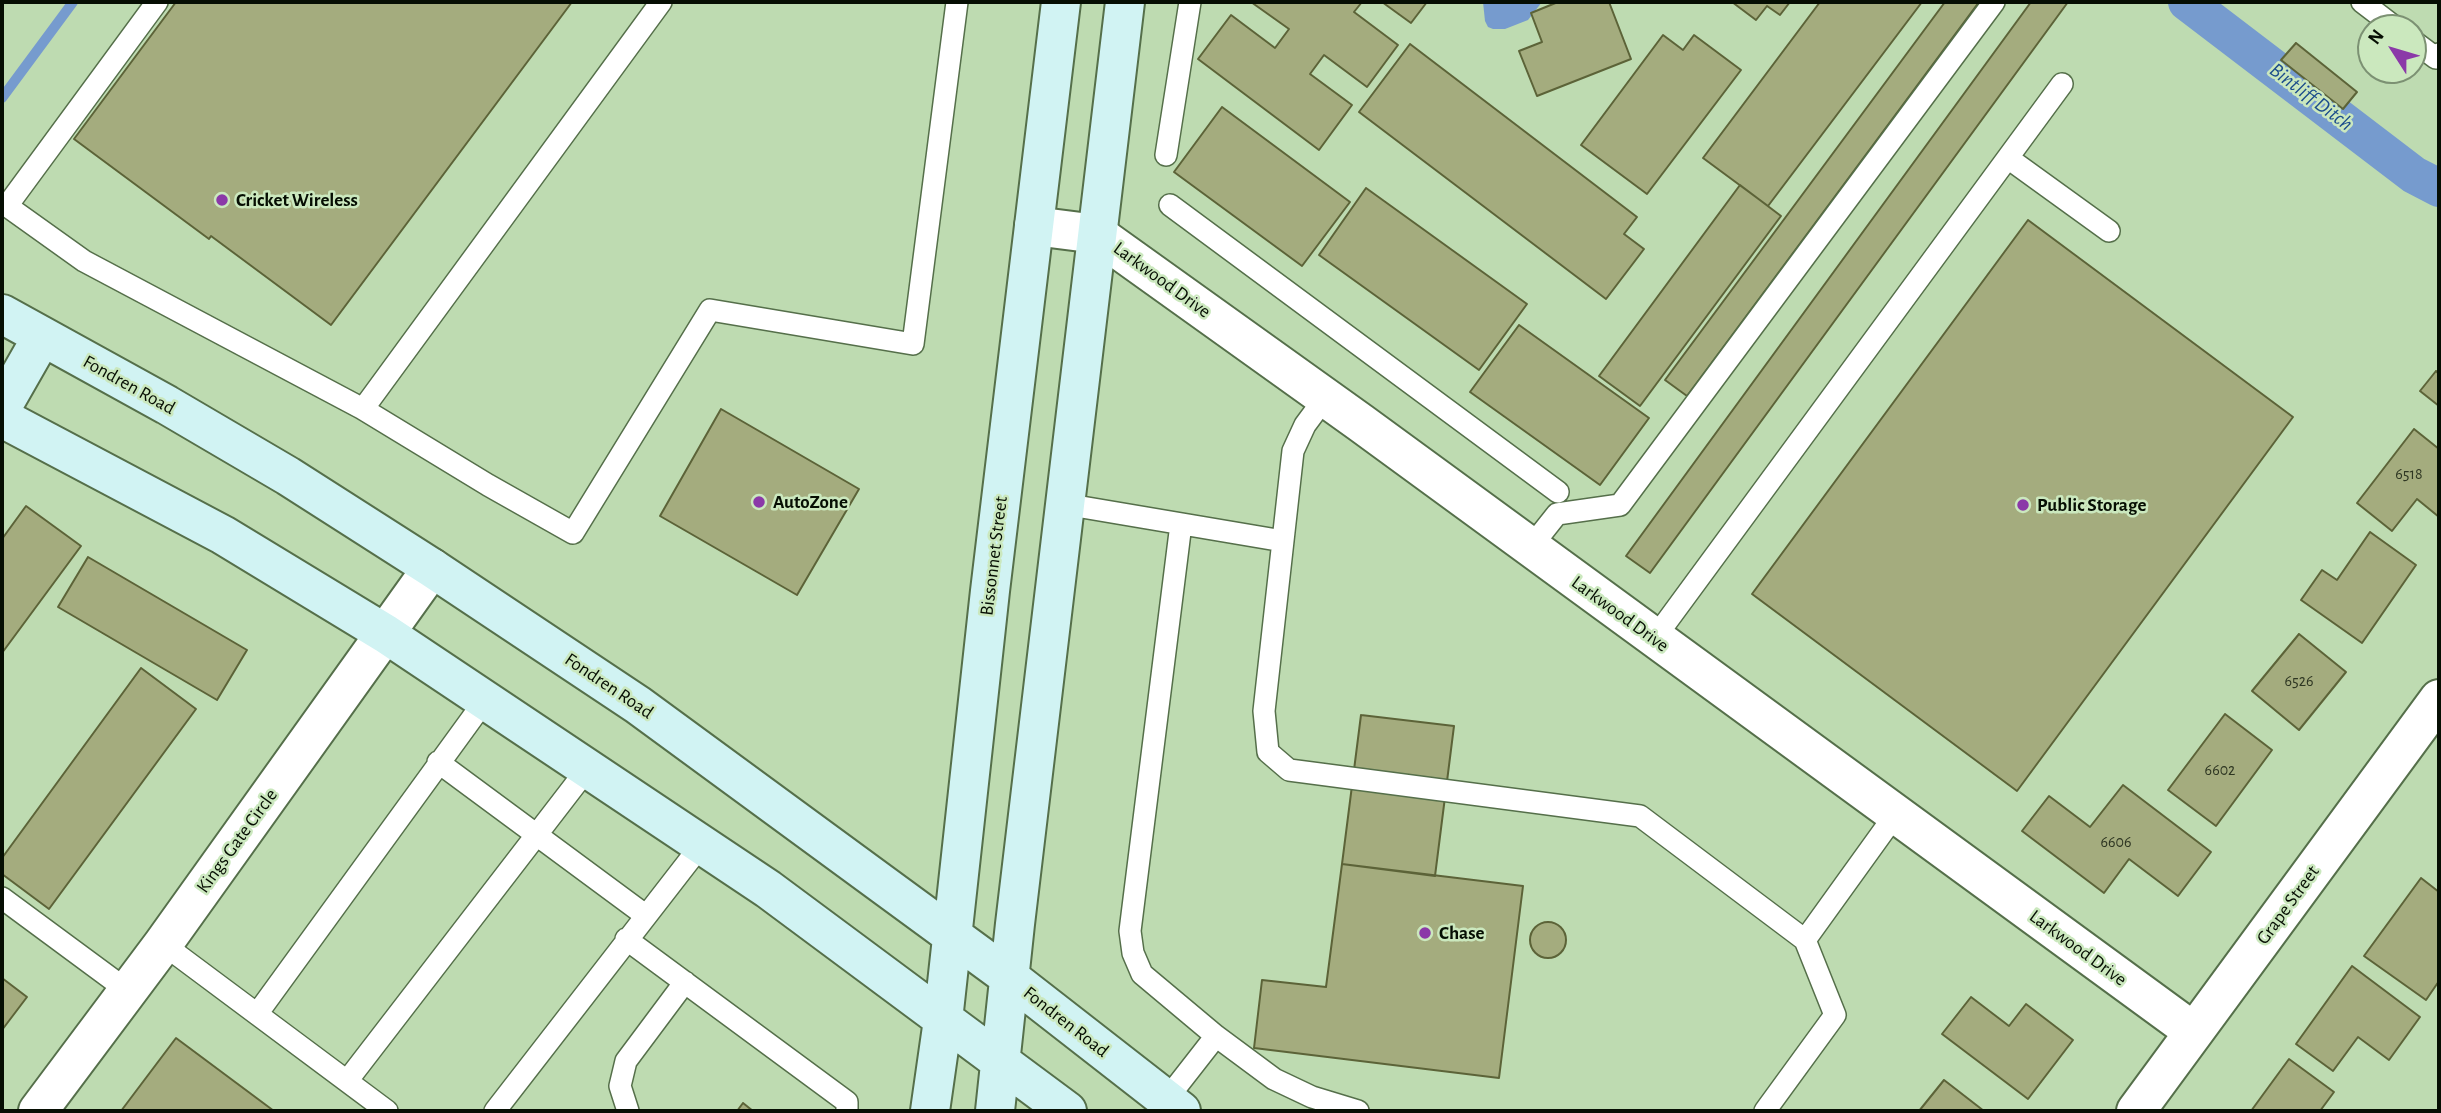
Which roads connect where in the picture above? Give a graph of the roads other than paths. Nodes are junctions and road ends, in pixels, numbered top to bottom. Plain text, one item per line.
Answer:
1 (158, 2) edge
2 (661, 2) edge
3 (957, 2) edge
4 (1061, 2) edge
5 (1125, 2) edge
6 (1190, 2) edge
7 (1994, 2) edge
8 (2362, 2) edge
9 (2378, 14) edge
10 (2062, 85) dead end
11 (1166, 155) dead end
12 (2008, 158) junction
13 (1170, 205) dead end
14 (1034, 226) junction
15 (2109, 230) dead end
16 (1097, 234) junction
17 (2, 314) edge
18 (42, 337) junction
19 (1325, 398) junction
20 (2, 407) edge
21 (363, 410) junction
22 (2, 418) edge
23 (1558, 492) dead end
24 (1064, 504) junction
25 (1181, 524) junction
26 (1283, 541) junction
27 (1530, 548) junction
28 (432, 568) junction
29 (386, 634) junction
30 (1654, 639) junction
31 (486, 699) junction
32 (2439, 699) edge
33 (438, 762) junction
34 (588, 768) junction
35 (1895, 816) junction
36 (537, 835) junction
37 (702, 844) junction
38 (2, 898) edge
39 (645, 915) junction
40 (951, 936) junction
41 (626, 939) junction
42 (1805, 940) junction
43 (163, 944) junction
44 (1009, 977) junction
45 (685, 982) junction
46 (128, 990) junction
47 (257, 1014) junction
48 (943, 1020) junction
49 (2194, 1032) junction
50 (1216, 1036) junction
51 (1001, 1061) junction
52 (347, 1081) junction
53 (1174, 1106) edge
54 (1348, 1110) edge
55 (38, 1111) edge
56 (387, 1111) edge
57 (495, 1111) edge
58 (628, 1111) edge
59 (847, 1111) edge
60 (930, 1111) edge
61 (995, 1111) edge
62 (1067, 1111) edge
63 (1765, 1111) edge
64 (2136, 1111) edge

1 - 21 lane
2 - 21 lane
3 - 21 lane
4 - 14 main road, Bissonnet Street
5 - 16 main road
6 - 11 lane
7 - 27 lane
8 - 9 lane
10 - 12 lane
12 - 15 lane
12 - 30 lane
13 - 23 lane
14 - 16 street, Larkwood Drive
14 - 40 main road, Bissonnet Street
16 - 19 street, Larkwood Drive
16 - 24 main road
17 - 18 main road, Fondren Road
18 - 20 main road
18 - 28 main road, Fondren Road
19 - 26 lane
19 - 27 street, Larkwood Drive
22 - 29 main road
24 - 25 lane
24 - 44 main road
25 - 26 lane
25 - 50 lane
26 - 42 lane
27 - 30 street, Larkwood Drive
28 - 29 street, Kings Gate Circle
28 - 40 main road, Fondren Road
29 - 31 main road
29 - 43 street, Kings Gate Circle
30 - 35 street, Larkwood Drive
31 - 33 lane
31 - 34 main road
32 - 49 street, Grape Street
33 - 36 lane
33 - 47 lane
34 - 36 lane
34 - 37 main road
35 - 42 lane
35 - 49 street, Larkwood Drive
36 - 39 lane
36 - 52 lane
37 - 39 lane
37 - 48 main road
38 - 46 lane
39 - 41 lane
40 - 44 main road, Fondren Road
40 - 48 main road, Bissonnet Street
41 - 45 lane
41 - 57 lane
42 - 63 lane
43 - 46 street, Kings Gate Circle
43 - 47 lane
44 - 51 main road
44 - 53 main road, Fondren Road
45 - 58 lane
45 - 59 lane
46 - 55 street, Kings Gate Circle
47 - 52 lane
48 - 51 main road
48 - 60 main road, Bissonnet Street
49 - 64 street, Grape Street
50 - 53 lane
50 - 54 lane
51 - 61 main road
51 - 62 main road
52 - 56 lane

